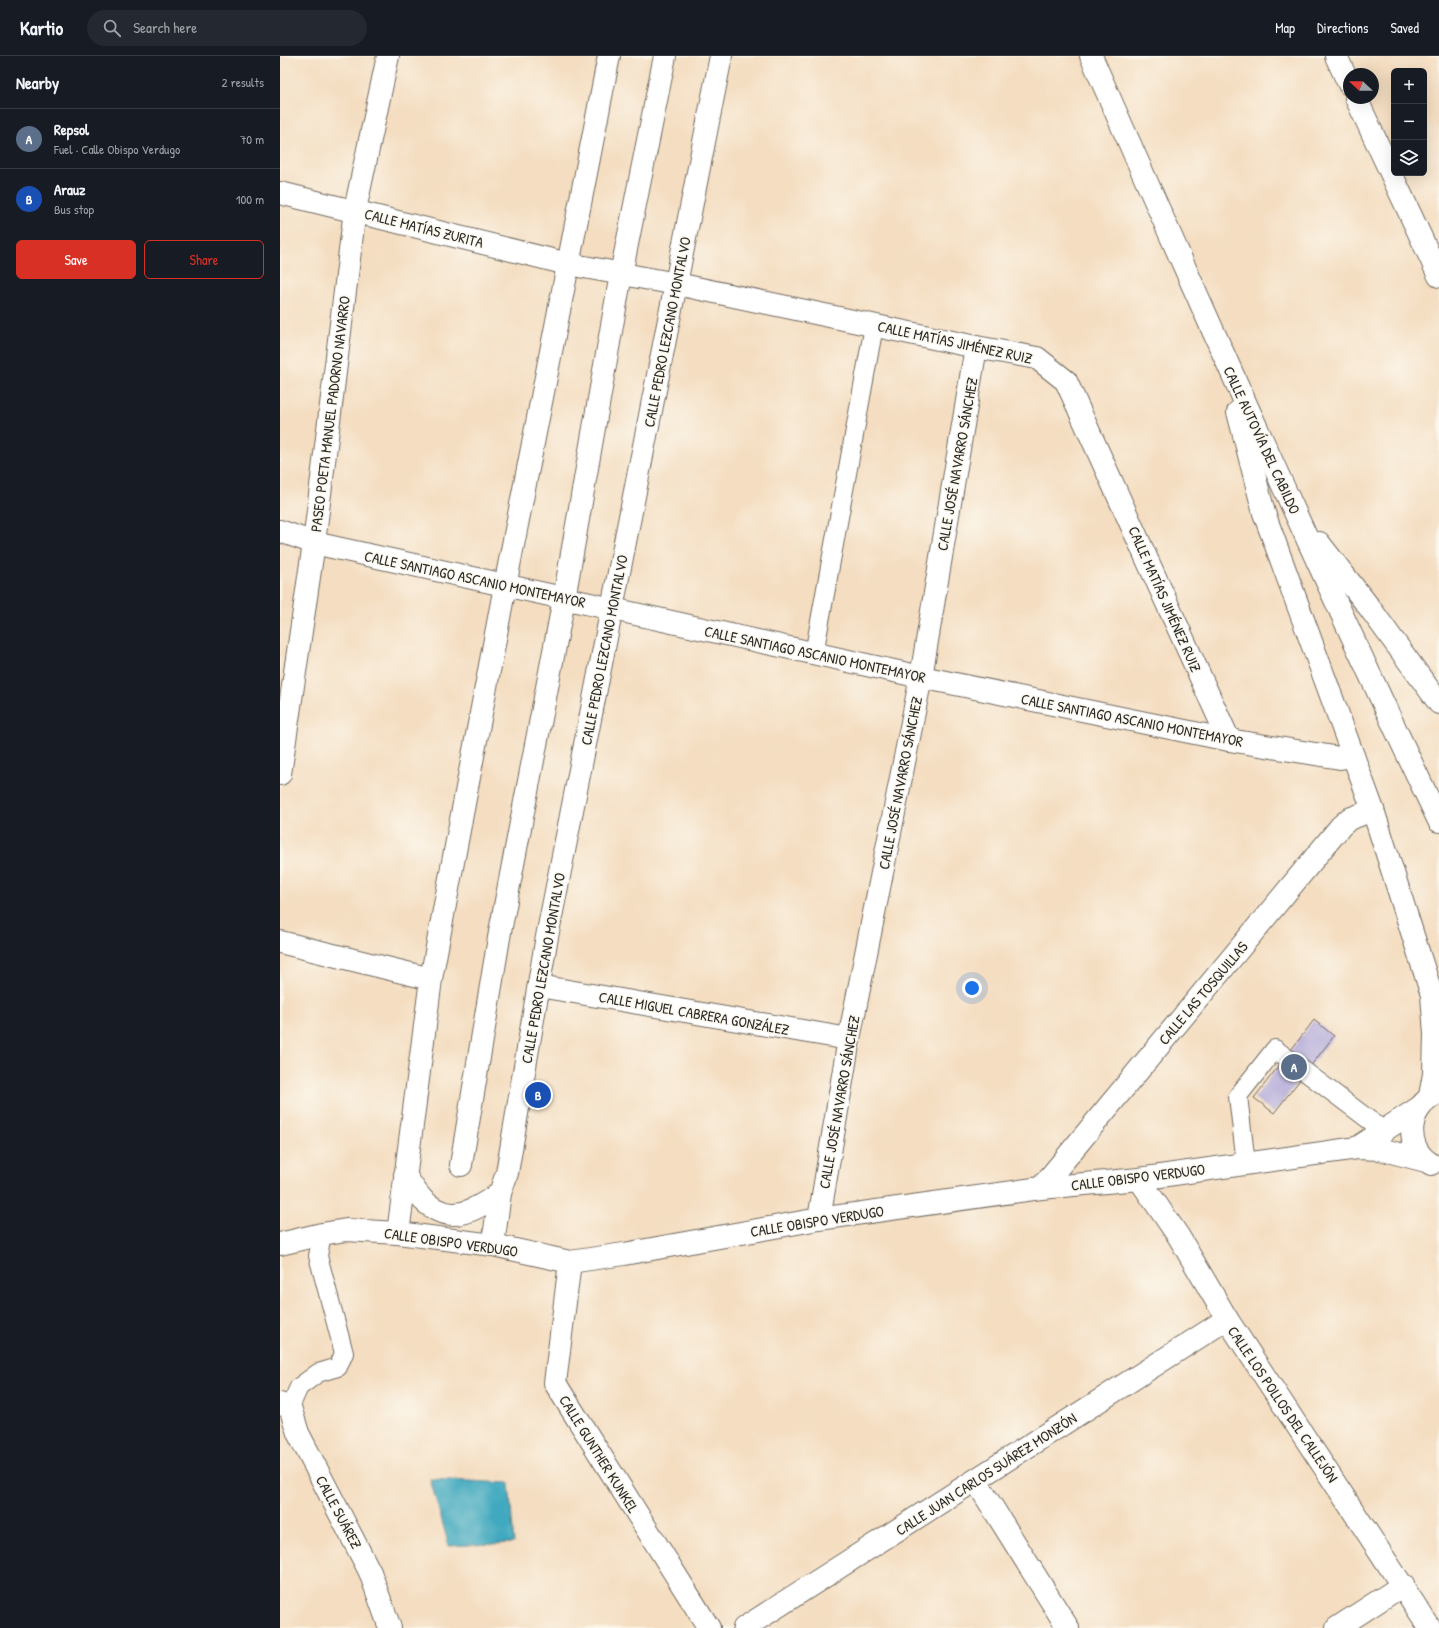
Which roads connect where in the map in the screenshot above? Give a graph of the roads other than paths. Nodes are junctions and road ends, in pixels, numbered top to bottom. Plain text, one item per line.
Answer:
1 (388, 56) edge
2 (609, 56) edge
3 (665, 56) edge
4 (721, 56) edge
5 (1091, 56) edge
6 (1336, 56) edge
7 (1343, 71) edge
8 (1359, 104) edge
9 (280, 193) edge
10 (355, 210) junction
11 (568, 264) junction
12 (621, 274) junction
13 (1439, 276) edge
14 (677, 284) junction
15 (874, 326) junction
16 (976, 347) junction
17 (1224, 356) junction
18 (1296, 514) junction
19 (280, 531) edge
20 (314, 543) junction
21 (506, 586) junction
22 (564, 599) junction
23 (612, 608) junction
24 (814, 654) junction
25 (921, 677) junction
26 (1439, 703) edge
27 (1229, 740) junction
28 (1353, 756) junction
29 (280, 774) edge
30 (1372, 810) junction
31 (1439, 820) edge
32 (280, 942) edge
33 (431, 979) junction
34 (539, 986) junction
35 (849, 1039) junction
36 (1430, 1099) edge
37 (1384, 1131) junction
38 (1357, 1148) junction
39 (1246, 1164) junction
40 (1432, 1164) edge
41 (461, 1165) dead end
42 (405, 1174) junction
43 (1138, 1179) junction
44 (1041, 1188) junction
45 (500, 1193) junction
46 (819, 1219) junction
47 (398, 1233) junction
48 (322, 1234) junction
49 (280, 1244) edge
50 (493, 1245) junction
51 (570, 1262) junction
52 (1227, 1319) junction
53 (285, 1405) edge
54 (976, 1480) junction
55 (1403, 1585) junction
56 (390, 1628) edge
57 (708, 1628) edge
58 (744, 1628) edge
59 (1068, 1628) edge
60 (1337, 1628) edge
61 (1430, 1628) edge

1 - 10 street, PASEO POETA MANUEL PADORNO NAVARRO
2 - 11 street
3 - 12 street
4 - 14 street, CALLE PEDRO LEZCANO MONTALVO
5 - 17 street, CALLE AUTOVÍA DEL CABILDO
6 - 7 street
8 - 13 street
9 - 10 street, CALLE MATÍAS ZURITA
10 - 11 street, CALLE MATÍAS ZURITA
10 - 20 street, PASEO POETA MANUEL PADORNO NAVARRO
11 - 12 street, CALLE MATÍAS JIMÉNEZ RUIZ
11 - 21 street
12 - 14 street, CALLE MATÍAS JIMÉNEZ RUIZ
12 - 22 street
14 - 15 street, CALLE MATÍAS JIMÉNEZ RUIZ
14 - 23 street, CALLE PEDRO LEZCANO MONTALVO
15 - 16 street, CALLE MATÍAS JIMÉNEZ RUIZ
15 - 24 lane
16 - 25 street, CALLE JOSÉ NAVARRO SÁNCHEZ
16 - 27 street, CALLE MATÍAS JIMÉNEZ RUIZ
17 - 18 street, CALLE AUTOVÍA DEL CABILDO
17 - 28 street
18 - 26 street
18 - 31 street, CALLE AUTOVÍA DEL CABILDO
19 - 20 street, CALLE SANTIAGO ASCANIO MONTEMAYOR
20 - 21 street, CALLE SANTIAGO ASCANIO MONTEMAYOR
20 - 29 street, PASEO POETA MANUEL PADORNO NAVARRO
21 - 22 street, CALLE SANTIAGO ASCANIO MONTEMAYOR
21 - 33 street
22 - 23 street, CALLE SANTIAGO ASCANIO MONTEMAYOR
22 - 41 street
23 - 24 street, CALLE SANTIAGO ASCANIO MONTEMAYOR
23 - 34 street, CALLE PEDRO LEZCANO MONTALVO
24 - 25 street, CALLE SANTIAGO ASCANIO MONTEMAYOR
25 - 27 street, CALLE SANTIAGO ASCANIO MONTEMAYOR
25 - 35 street, CALLE JOSÉ NAVARRO SÁNCHEZ
27 - 28 street, CALLE SANTIAGO ASCANIO MONTEMAYOR
28 - 30 street
30 - 36 street
30 - 44 street, CALLE LAS TOSQUILLAS
32 - 33 street
33 - 42 street
34 - 35 street, CALLE MIGUEL CABRERA GONZÁLEZ
34 - 45 street, CALLE PEDRO LEZCANO MONTALVO
35 - 46 street, CALLE JOSÉ NAVARRO SÁNCHEZ
36 - 37 street, CALLE OBISPO VERDUGO
36 - 40 street
37 - 38 street, CALLE OBISPO VERDUGO
37 - 39 lane
38 - 39 street, CALLE OBISPO VERDUGO
38 - 40 street, CALLE OBISPO VERDUGO
39 - 43 street, CALLE OBISPO VERDUGO
42 - 45 street
42 - 47 street
43 - 44 street, CALLE OBISPO VERDUGO
43 - 52 street, CALLE LOS POLLOS DEL CALLEJÓN
44 - 46 street, CALLE OBISPO VERDUGO
45 - 50 street, CALLE PEDRO LEZCANO MONTALVO
46 - 51 street, CALLE OBISPO VERDUGO
47 - 48 street, CALLE OBISPO VERDUGO
47 - 50 street, CALLE OBISPO VERDUGO
48 - 49 street, CALLE OBISPO VERDUGO
48 - 53 lane
50 - 51 street, CALLE OBISPO VERDUGO
51 - 57 street, CALLE GUNTHER KUNKEL
52 - 54 street, CALLE JUAN CARLOS SUÁREZ MONZÓN
52 - 55 street, CALLE LOS POLLOS DEL CALLEJÓN
53 - 56 street, CALLE SUÁREZ
54 - 58 street, CALLE JUAN CARLOS SUÁREZ MONZÓN
54 - 59 street
55 - 60 street
55 - 61 street, CALLE LOS POLLOS DEL CALLEJÓN

